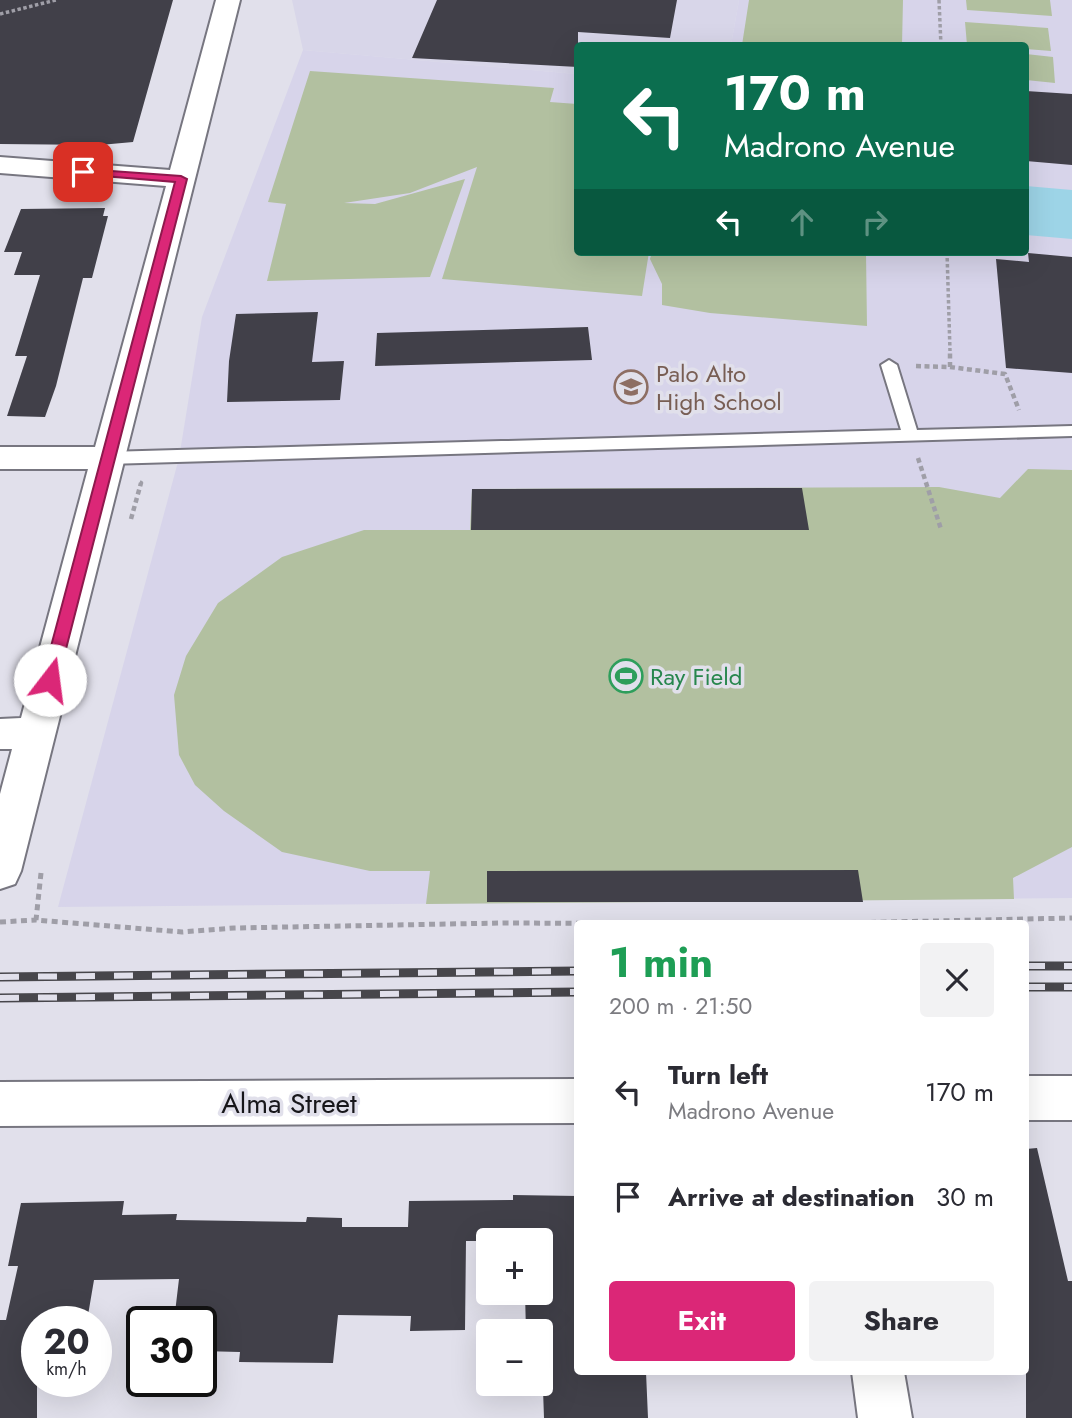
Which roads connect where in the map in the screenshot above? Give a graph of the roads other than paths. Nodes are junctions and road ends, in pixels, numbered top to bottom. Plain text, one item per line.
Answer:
1 (228, 0) edge
2 (0, 165) edge
3 (181, 179) junction
4 (889, 365) road end
5 (1072, 431) edge
6 (910, 434) junction
7 (0, 458) edge
8 (107, 458) junction
9 (18, 734) edge
10 (0, 871) edge
11 (1029, 1098) edge
12 (1072, 1098) edge
13 (574, 1101) edge
14 (0, 1104) edge
15 (878, 1375) edge
16 (885, 1418) edge

1 - 3 street
2 - 3 street
3 - 8 street
4 - 6 lane
5 - 6 lane
6 - 8 lane
7 - 8 street
8 - 9 street
9 - 10 street
11 - 12 street
13 - 14 street, Alma Street
15 - 16 street

